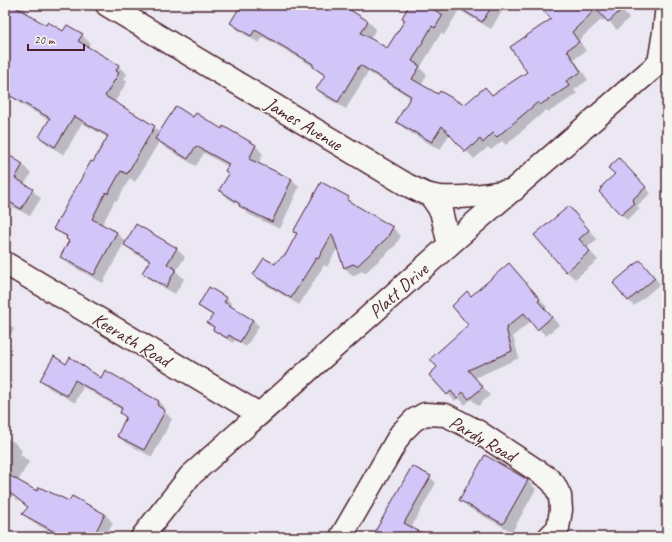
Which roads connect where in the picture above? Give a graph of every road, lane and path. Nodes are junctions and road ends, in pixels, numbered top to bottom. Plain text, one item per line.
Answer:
1 (107, 5) edge
2 (667, 5) edge
3 (663, 59) edge
4 (514, 190) junction
5 (430, 195) junction
6 (450, 245) junction
7 (5, 263) edge
8 (259, 414) junction
9 (142, 537) edge
10 (341, 537) edge
11 (550, 537) edge

1 - 5 street, James Avenue
2 - 3 street
3 - 4 street, Platt Drive
4 - 5 street, James Avenue
4 - 6 street, Platt Drive
5 - 6 street
6 - 8 street, Platt Drive
7 - 8 street, Keerath Road
8 - 9 street, Platt Drive
10 - 11 street, Pardy Road

